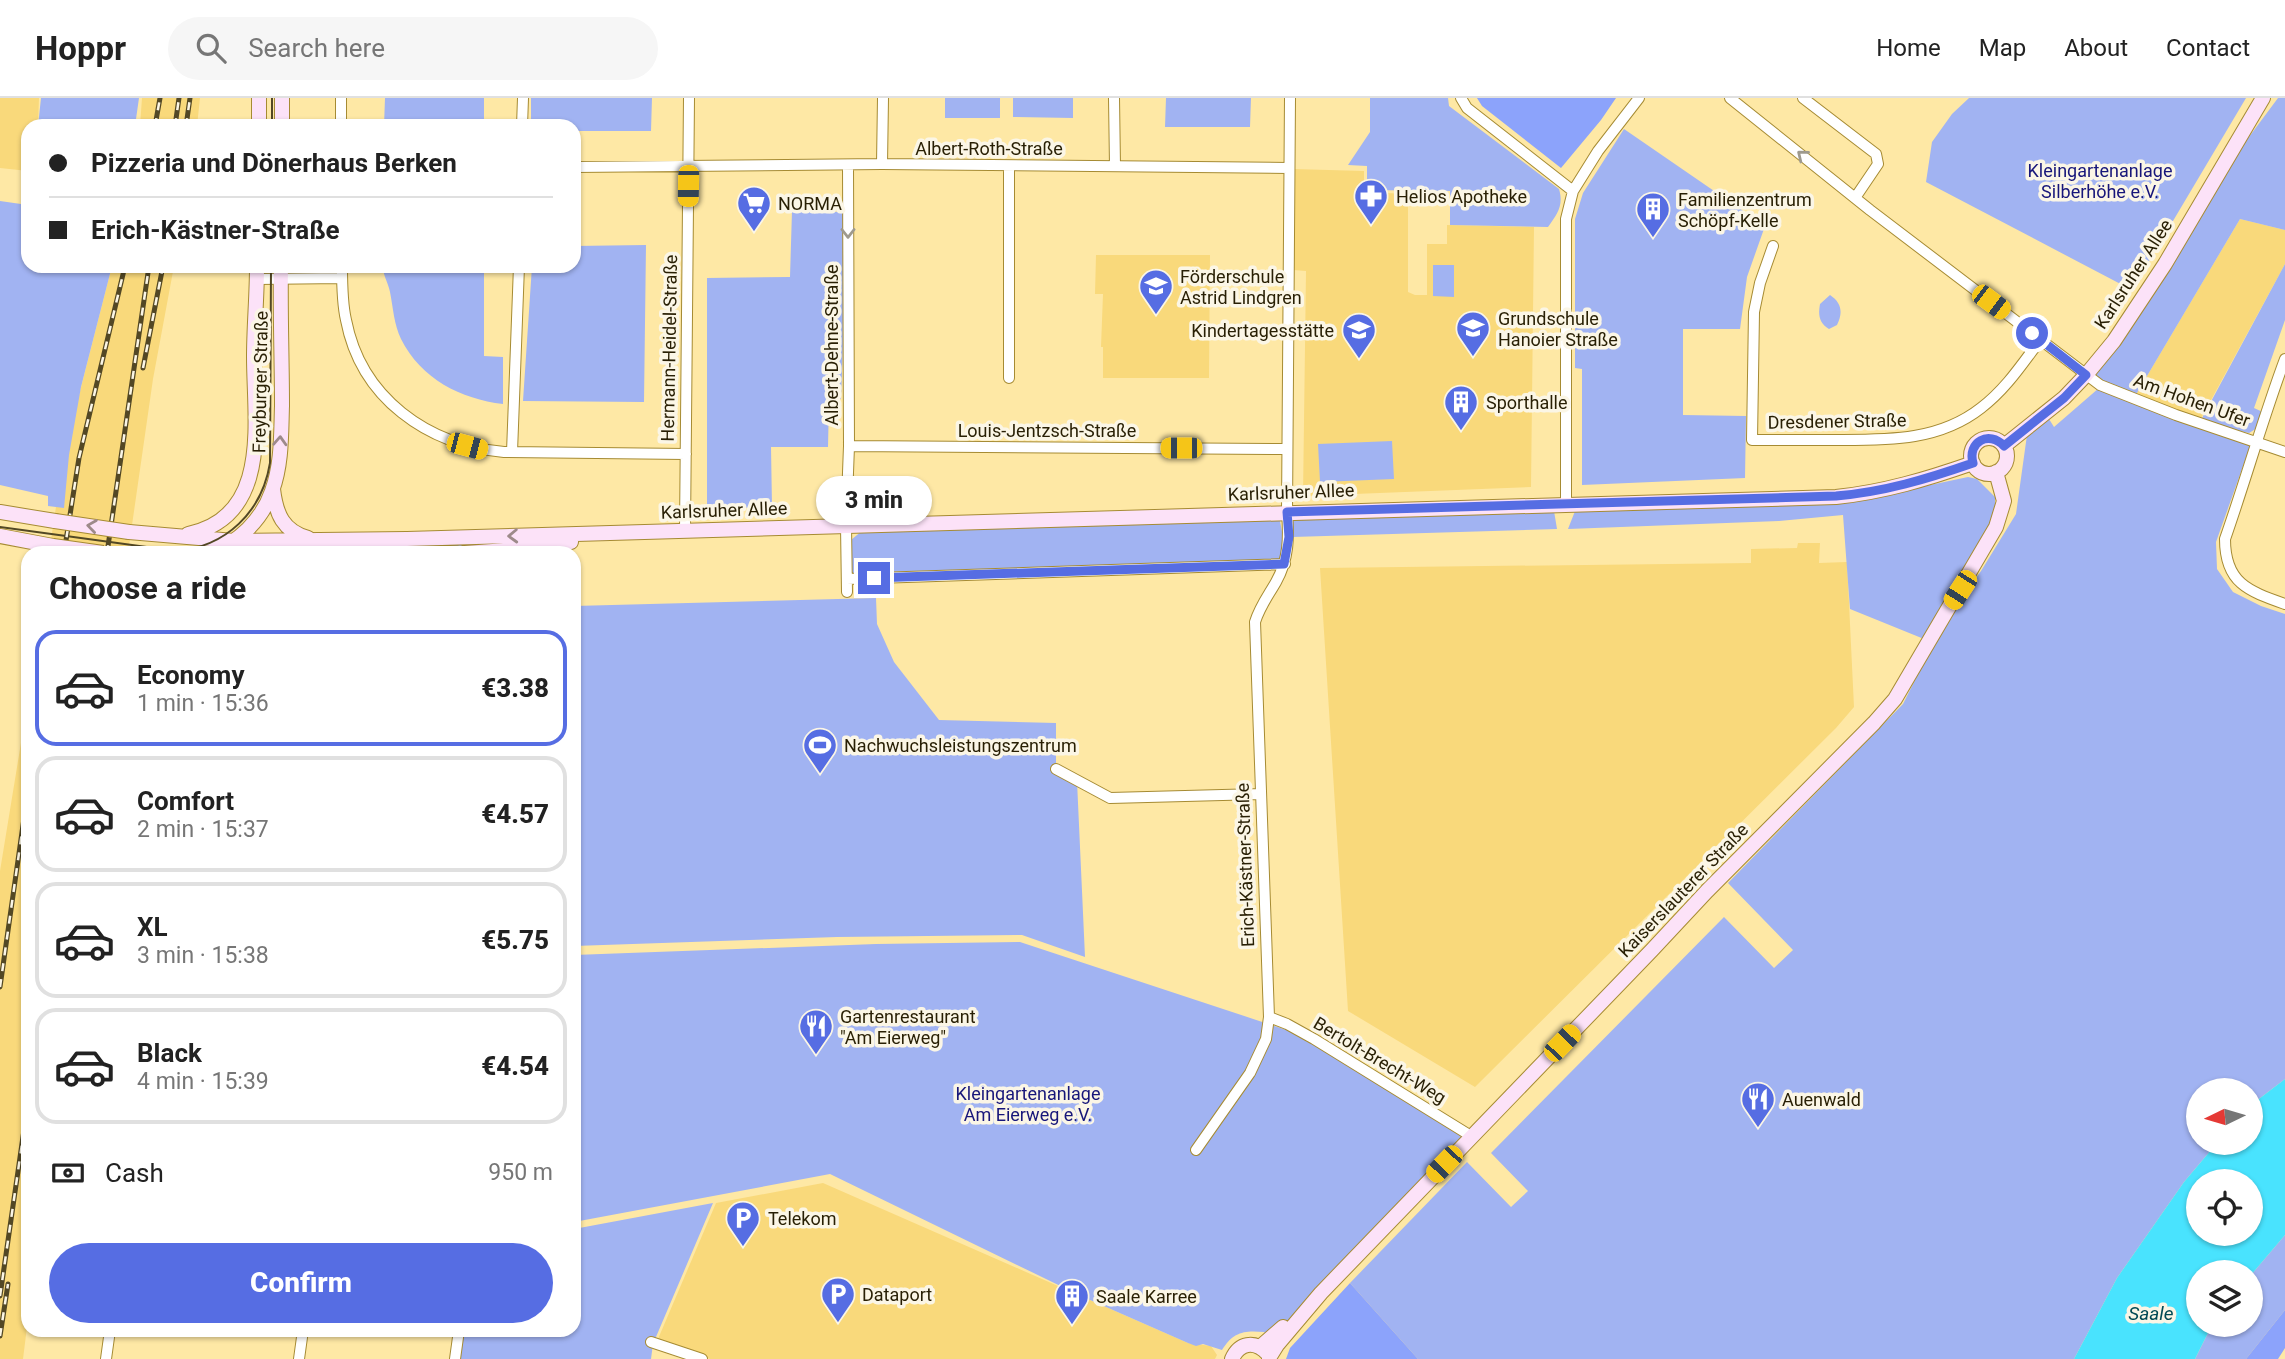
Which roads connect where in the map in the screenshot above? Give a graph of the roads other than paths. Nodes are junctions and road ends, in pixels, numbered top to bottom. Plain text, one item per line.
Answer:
1 (259, 98) edge
2 (282, 98) edge
3 (341, 98) edge
4 (523, 98) edge
5 (689, 98) edge
6 (883, 98) edge
7 (1114, 98) edge
8 (1290, 98) edge
9 (1461, 98) edge
10 (1639, 98) edge
11 (1730, 98) edge
12 (1803, 98) edge
13 (2263, 98) edge
14 (259, 119) edge
15 (282, 119) edge
16 (341, 119) edge
17 (522, 119) edge
18 (882, 164) junction
19 (848, 165) junction
20 (1009, 166) junction
21 (1115, 166) junction
22 (581, 167) edge
23 (688, 167) junction
24 (1289, 168) junction
25 (1573, 191) junction
26 (1855, 198) junction
27 (1773, 246) dead end
28 (257, 273) edge
29 (281, 273) edge
30 (342, 273) edge
31 (519, 273) edge
32 (2040, 339) junction
33 (2285, 359) edge
34 (2086, 375) junction
35 (1009, 377) dead end
36 (2258, 442) junction
37 (849, 446) junction
38 (2004, 446) junction
39 (1287, 449) junction
40 (2285, 452) edge
41 (512, 453) junction
42 (685, 454) junction
43 (1973, 463) junction
44 (1996, 472) junction
45 (273, 489) junction
46 (1566, 504) junction
47 (0, 512) edge
48 (1287, 512) junction
49 (230, 513) joint
50 (846, 526) junction
51 (685, 530) junction
52 (606, 533) junction
53 (0, 536) edge
54 (172, 536) junction
55 (234, 541) junction
56 (317, 541) junction
57 (53, 546) edge
58 (224, 546) edge
59 (535, 546) edge
60 (1284, 564) junction
61 (847, 579) junction
62 (847, 592) dead end
63 (2285, 604) edge
64 (1056, 769) dead end
65 (1260, 794) junction
66 (1269, 1017) junction
67 (1471, 1136) junction
68 (1196, 1150) dead end
69 (109, 1337) edge
70 (302, 1337) edge
71 (458, 1337) edge
72 (651, 1342) dead end
73 (1266, 1355) edge
74 (106, 1359) edge
75 (299, 1359) edge
76 (455, 1359) edge
77 (702, 1359) edge
78 (1232, 1359) edge

1 - 14 street
2 - 15 street
3 - 16 street
4 - 17 street
5 - 23 street, Hermann-Heidel-Straße
6 - 18 street
7 - 21 street
8 - 24 street, Erich-Kästner-Straße
9 - 25 street
10 - 25 street
26 -> 11 street, Am Hohen Ufer
12 - 26 street
13 - 34 street, Karlsruher Allee
18 - 19 street, Albert-Roth-Straße
18 - 20 street, Albert-Roth-Straße
19 - 23 street, Albert-Roth-Straße
19 -> 37 street, Albert-Dehne-Straße
20 - 21 street, Albert-Roth-Straße
20 - 35 street
21 - 24 street, Albert-Roth-Straße
22 - 23 street, Albert-Roth-Straße
23 - 42 street, Hermann-Heidel-Straße
24 - 39 street, Erich-Kästner-Straße
25 - 46 street
26 - 32 street, Am Hohen Ufer
27 - 32 street, Dresdener Straße
28 - 49 street, Freyburger Straße
45 -> 29 street, Freyburger Straße
30 - 41 street
31 - 41 street
32 - 34 street, Am Hohen Ufer
33 - 36 street
34 - 36 street, Am Hohen Ufer
34 - 38 street, Karlsruher Allee
36 - 40 street
36 - 63 street, Am Hohen Ufer
37 - 39 street, Louis-Jentzsch-Straße
37 - 50 street, Albert-Dehne-Straße
38 - 43 street
38 - 44 street
39 - 48 street, Erich-Kästner-Straße
41 - 42 street
42 - 51 street, Hermann-Heidel-Straße
43 - 44 street
43 - 46 street, Karlsruher Allee
44 - 67 street, Kaiserslauterer Straße
45 - 55 street, Freyburger Straße
45 - 56 street
46 - 48 street, Karlsruher Allee
54 -> 47 street, Karlsruher Allee, bridge
48 - 50 street, Karlsruher Allee
48 - 60 street, Erich-Kästner-Straße
49 - 54 street, Karlsruher Allee
50 - 51 street, Karlsruher Allee
50 - 61 street, Albert-Dehne-Straße
51 - 52 street, Karlsruher Allee
52 -> 56 street, Karlsruher Allee
52 - 59 street, Karlsruher Allee
53 - 57 street, bridge
54 - 55 street, Karlsruher Allee
55 - 56 street, Karlsruher Allee
55 - 58 street, Freyburger Straße
60 - 61 street
60 - 65 street, Erich-Kästner-Straße
61 - 62 street, Albert-Dehne-Straße
64 - 65 street
65 - 66 street, Erich-Kästner-Straße
66 - 67 street, Bertolt-Brecht-Weg
66 - 68 street, Erich-Kästner-Straße
67 - 73 street, Kaiserslauterer Straße
69 - 74 street
70 - 75 street
71 - 76 street
72 - 77 street
73 - 78 street

